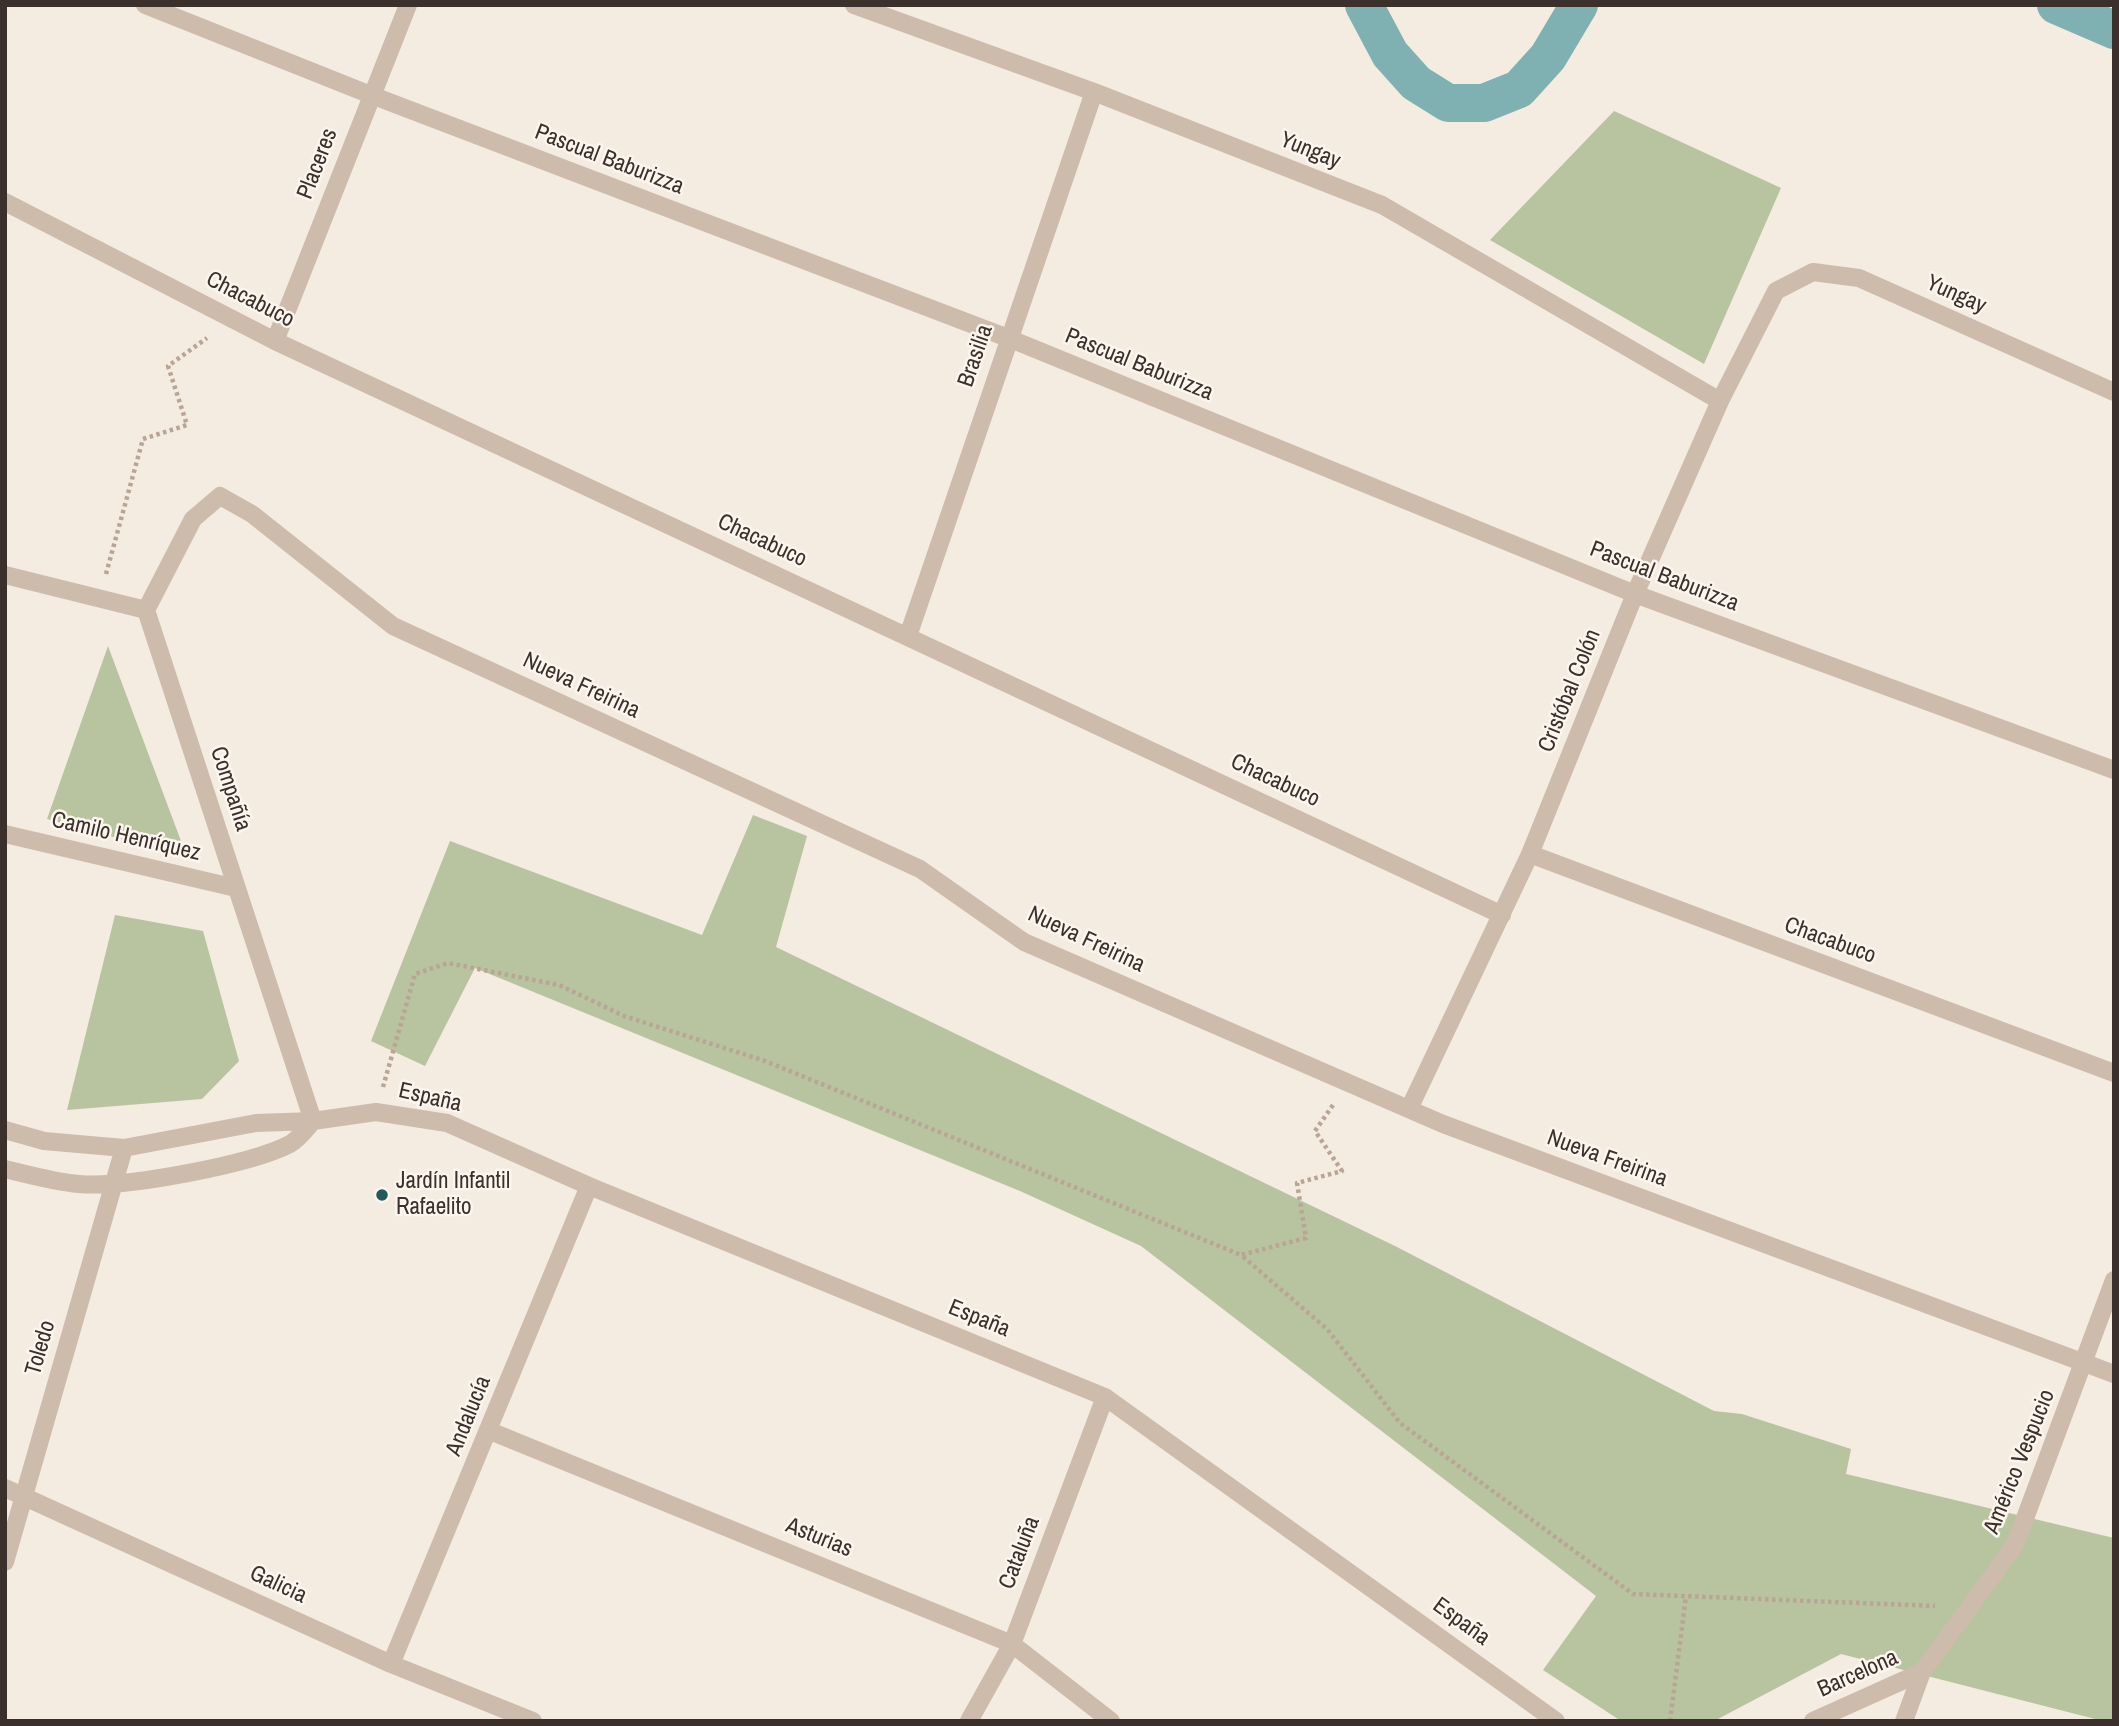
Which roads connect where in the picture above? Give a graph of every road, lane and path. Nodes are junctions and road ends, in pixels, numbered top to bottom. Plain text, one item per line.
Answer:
1 (145, 5) edge
2 (408, 5) edge
3 (854, 5) edge
4 (1094, 92) junction
5 (371, 95) junction
6 (5, 202) edge
7 (1776, 291) joint
8 (233, 319) junction
9 (1008, 338) junction
10 (275, 341) junction
11 (2114, 392) edge
12 (1720, 401) junction
13 (5, 575) edge
14 (1635, 594) junction
15 (100, 598) junction
16 (146, 610) junction
17 (908, 636) junction
18 (2114, 770) edge
19 (5, 834) edge
20 (1530, 854) junction
21 (236, 888) junction
22 (1502, 915) junction
23 (2114, 1073) edge
24 (1349, 1082) junction
25 (1409, 1109) junction
26 (376, 1112) junction
27 (313, 1121) junction
28 (5, 1130) edge
29 (124, 1148) junction
30 (5, 1169) edge
31 (114, 1184) junction
32 (589, 1186) junction
33 (1241, 1255) junction
34 (2114, 1280) edge
35 (2085, 1364) junction
36 (2114, 1374) edge
37 (1105, 1397) junction
38 (490, 1430) junction
39 (5, 1488) edge
40 (24, 1496) junction
41 (5, 1562) edge
42 (1686, 1595) junction
43 (1969, 1608) junction
44 (1012, 1644) junction
45 (391, 1664) junction
46 (1922, 1672) junction
47 (533, 1721) edge
48 (969, 1721) edge
49 (1111, 1721) edge
50 (1556, 1721) edge
51 (1670, 1721) edge
52 (1813, 1721) edge
53 (1905, 1721) edge

1 - 5 street, Pascual Baburizza
2 - 5 street, Placeres
3 - 4 street, Yungay
4 - 9 street, Brasilia
4 - 12 street, Yungay
5 - 9 street, Pascual Baburizza
5 - 10 street, Placeres
6 - 8 street, Chacabuco
7 - 11 street, Yungay
7 - 12 street, Cristóbal Colón
8 - 10 street, Chacabuco
8 - 15 path
9 - 14 street, Pascual Baburizza
9 - 17 street, Brasilia
10 - 17 street, Chacabuco
12 - 14 street, Cristóbal Colón
13 - 15 street
14 - 18 street, Pascual Baburizza
14 - 20 street, Cristóbal Colón
15 - 16 street
16 - 21 street, Compañía
16 - 24 street, Nueva Freirina
17 - 22 street, Chacabuco
19 - 21 street, Camilo Henríquez
20 - 22 street, Cristóbal Colón
20 - 23 street, Chacabuco
21 - 27 street, Compañía
22 - 25 street, Cristóbal Colón
24 - 25 street, Nueva Freirina
24 - 33 path
25 - 35 street, Nueva Freirina
26 - 27 street, España
26 - 32 street, España
26 - 33 path
27 - 29 street, España
27 - 31 street
28 - 29 street, España
29 - 31 street, Toledo
30 - 31 street
31 - 40 street, Toledo
32 - 37 street, España
32 - 38 street, Andalucía
33 - 42 path
34 - 35 street, Américo Vespucio
35 - 36 street, Nueva Freirina
35 - 43 street, Américo Vespucio
37 - 44 street, Cataluña
37 - 50 street, España
38 - 44 street, Asturias
38 - 45 street, Andalucía
39 - 40 street, Galicia
40 - 41 street, Toledo
40 - 45 street, Galicia
42 - 43 path
42 - 51 path
43 - 46 street, Américo Vespucio
44 - 48 street, Cataluña
44 - 49 street, Asturias
45 - 47 street, Galicia
46 - 52 street, Barcelona
46 - 53 street, Américo Vespucio

